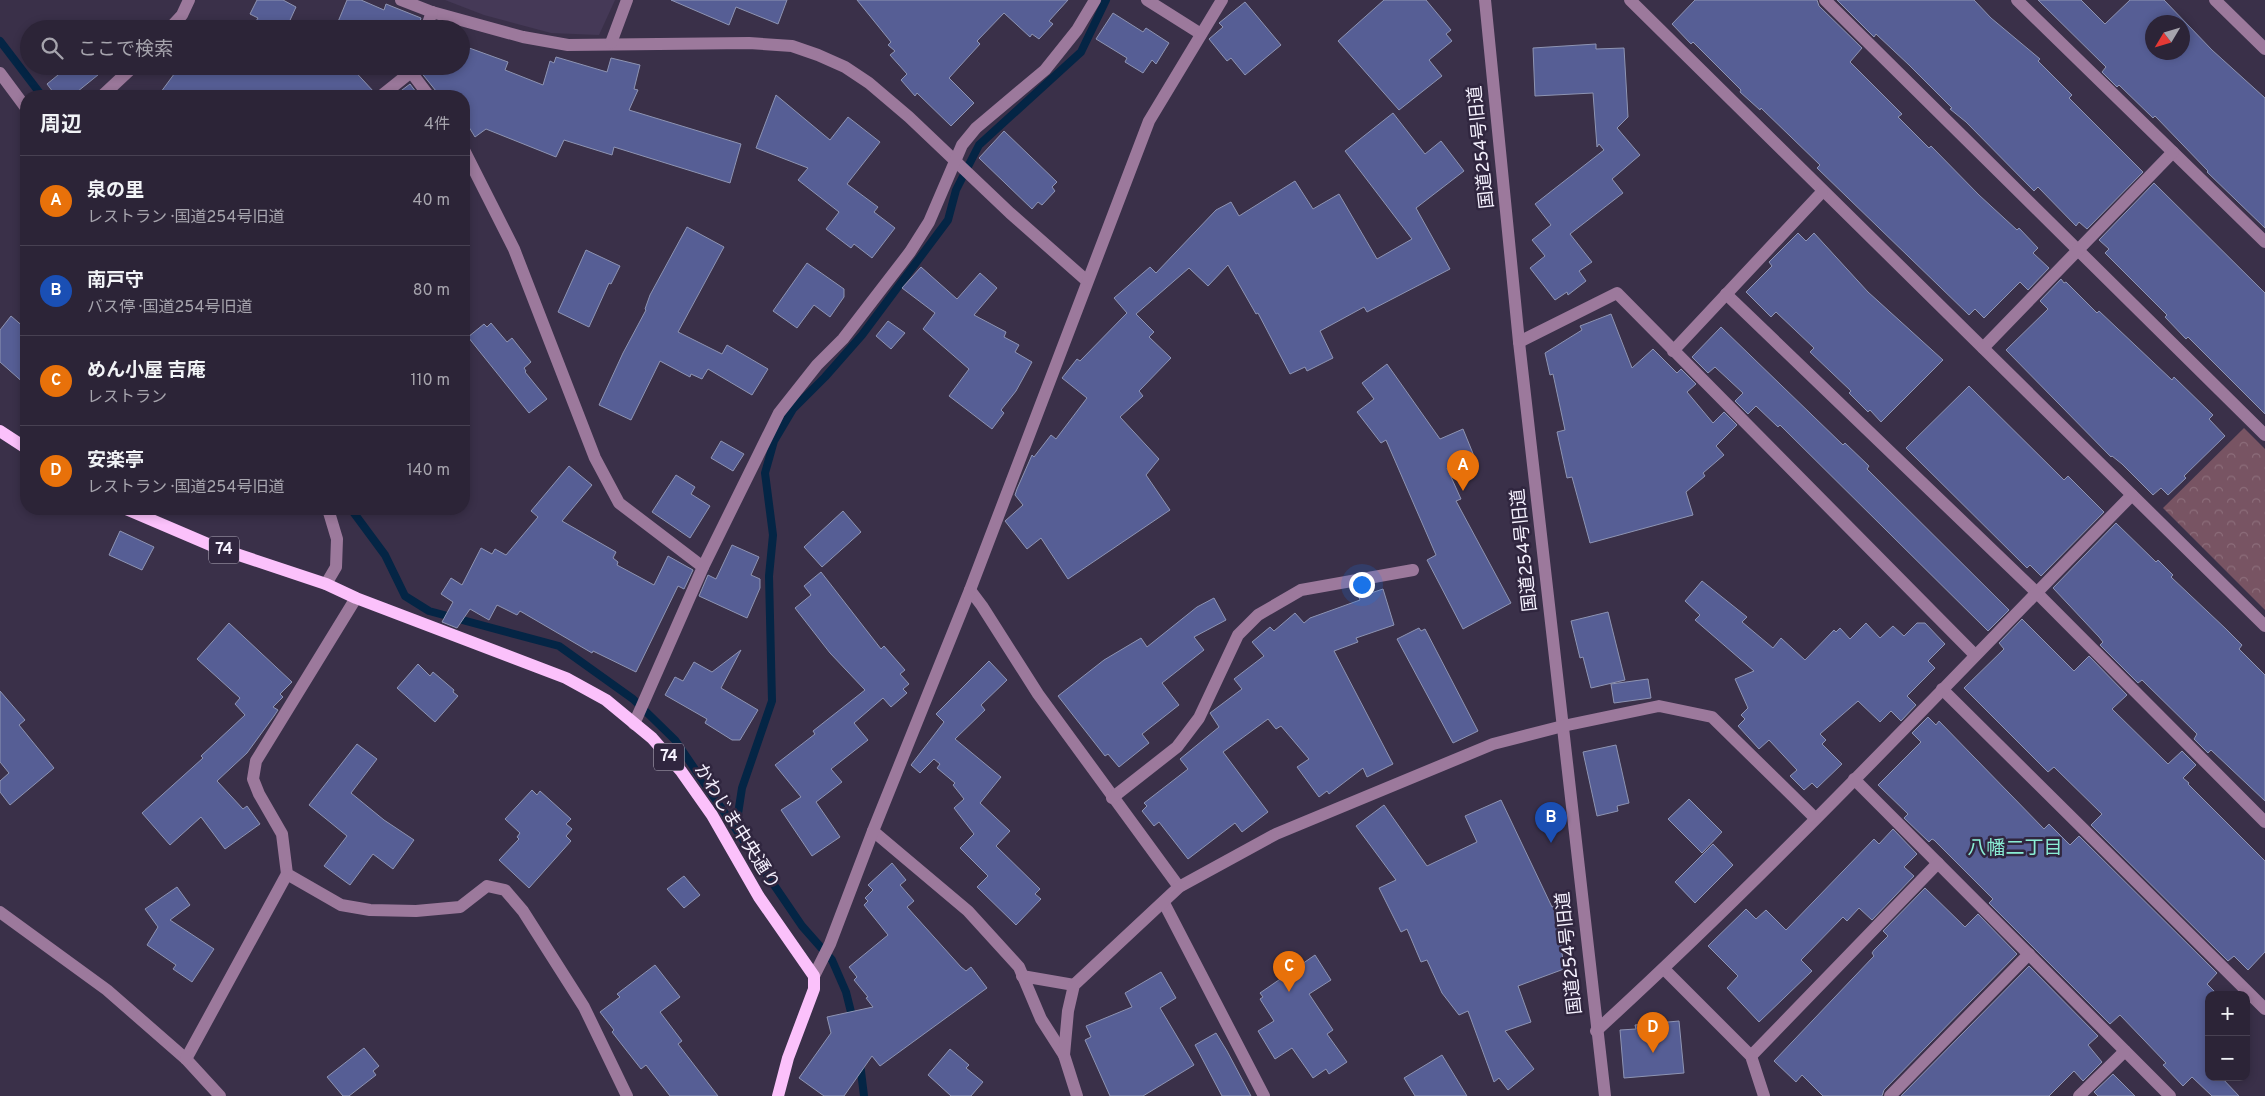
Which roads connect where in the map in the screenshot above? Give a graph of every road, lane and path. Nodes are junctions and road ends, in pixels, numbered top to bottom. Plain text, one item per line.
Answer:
1 (189, 0) edge
2 (401, 0) edge
3 (628, 0) edge
4 (1095, 0) edge
5 (1148, 0) edge
6 (1222, 0) edge
7 (1485, 0) edge
8 (1630, 0) edge
9 (1825, 0) edge
10 (2017, 0) edge
11 (2215, 0) edge
12 (432, 12) junction
13 (177, 20) edge
14 (429, 20) edge
15 (460, 20) edge
16 (470, 23) edge
17 (1201, 34) junction
18 (611, 44) junction
19 (2265, 49) edge
20 (0, 73) edge
21 (124, 75) edge
22 (405, 75) edge
23 (416, 75) edge
24 (108, 90) edge
25 (388, 90) edge
26 (425, 90) edge
27 (20, 100) edge
28 (2173, 152) junction
29 (954, 160) junction
30 (470, 162) edge
31 (1822, 192) junction
32 (2265, 242) edge
33 (2078, 249) junction
34 (1087, 281) junction
35 (1726, 294) junction
36 (1519, 342) junction
37 (1983, 348) junction
38 (1673, 351) junction
39 (0, 431) edge
40 (2265, 435) edge
41 (20, 444) edge
42 (2132, 495) junction
43 (140, 515) edge
44 (330, 515) edge
45 (703, 567) junction
46 (1412, 570) dead end
47 (326, 584) junction
48 (970, 590) junction
49 (2036, 592) junction
50 (356, 598) junction
51 (2265, 626) edge
52 (1975, 655) junction
53 (1942, 689) junction
54 (634, 724) junction
55 (1563, 726) junction
56 (1854, 779) junction
57 (1112, 798) junction
58 (1815, 818) junction
59 (2265, 822) edge
60 (873, 831) junction
61 (1938, 863) junction
62 (287, 874) junction
63 (1179, 887) junction
64 (1164, 903) junction
65 (0, 912) edge
66 (2029, 954) junction
67 (1664, 969) junction
68 (814, 976) junction
69 (1022, 976) junction
70 (1074, 985) junction
71 (2265, 1009) edge
72 (1596, 1030) junction
73 (2125, 1051) junction
74 (1064, 1054) junction
75 (1750, 1056) junction
76 (186, 1059) junction
77 (1600, 1094) edge
78 (220, 1096) edge
79 (627, 1096) edge
80 (778, 1096) edge
81 (1077, 1096) edge
82 (1264, 1096) edge
83 (1764, 1096) edge
84 (1890, 1096) edge
85 (2079, 1096) edge
86 (2170, 1096) edge

1 - 13 street
2 - 12 street
3 - 18 street
4 - 29 street
5 - 17 street
6 - 17 street
7 - 36 street, 国道254号旧道
8 - 31 street
9 - 33 street
10 - 28 street
11 - 19 street
12 - 14 street
12 - 15 street
16 - 18 street
17 - 34 street
18 - 29 street
20 - 27 street
21 - 24 street
22 - 25 street
23 - 26 street
28 - 32 street
28 - 33 street
29 - 34 street
29 - 45 street
30 - 45 street
31 - 35 street
31 - 37 street
33 - 37 street
33 - 40 street
34 - 48 street
35 - 38 street
35 - 49 street
36 - 38 street
36 - 55 street, 国道254号旧道
37 - 42 street
38 - 52 street
39 - 41 main road
42 - 49 street
42 - 51 street
43 - 47 main road, 74
44 - 47 street
45 - 54 street
46 - 57 street
47 - 50 main road, かわじま中央通り / 74
48 - 57 street
48 - 60 street
49 - 52 street
49 - 59 street
50 - 54 main road, かわじま中央通り / 74
50 - 62 street
52 - 53 street
53 - 56 street
53 - 71 street
54 - 68 main road, かわじま中央通り / 74
55 - 58 street
55 - 63 street
55 - 72 street, 国道254号旧道
56 - 58 street
56 - 61 street
57 - 63 street
58 - 67 street
60 - 68 street
60 - 69 street
61 - 66 street
61 - 75 street
62 - 76 street
62 - 79 street
63 - 64 street
64 - 70 street
64 - 82 street
65 - 76 street
66 - 73 street
66 - 84 street
67 - 72 street
67 - 75 street
68 - 80 main road
69 - 70 street
69 - 74 street
70 - 74 street
72 - 77 street, 国道254号旧道
73 - 85 street
73 - 86 street
74 - 81 street
75 - 83 street
76 - 78 street

